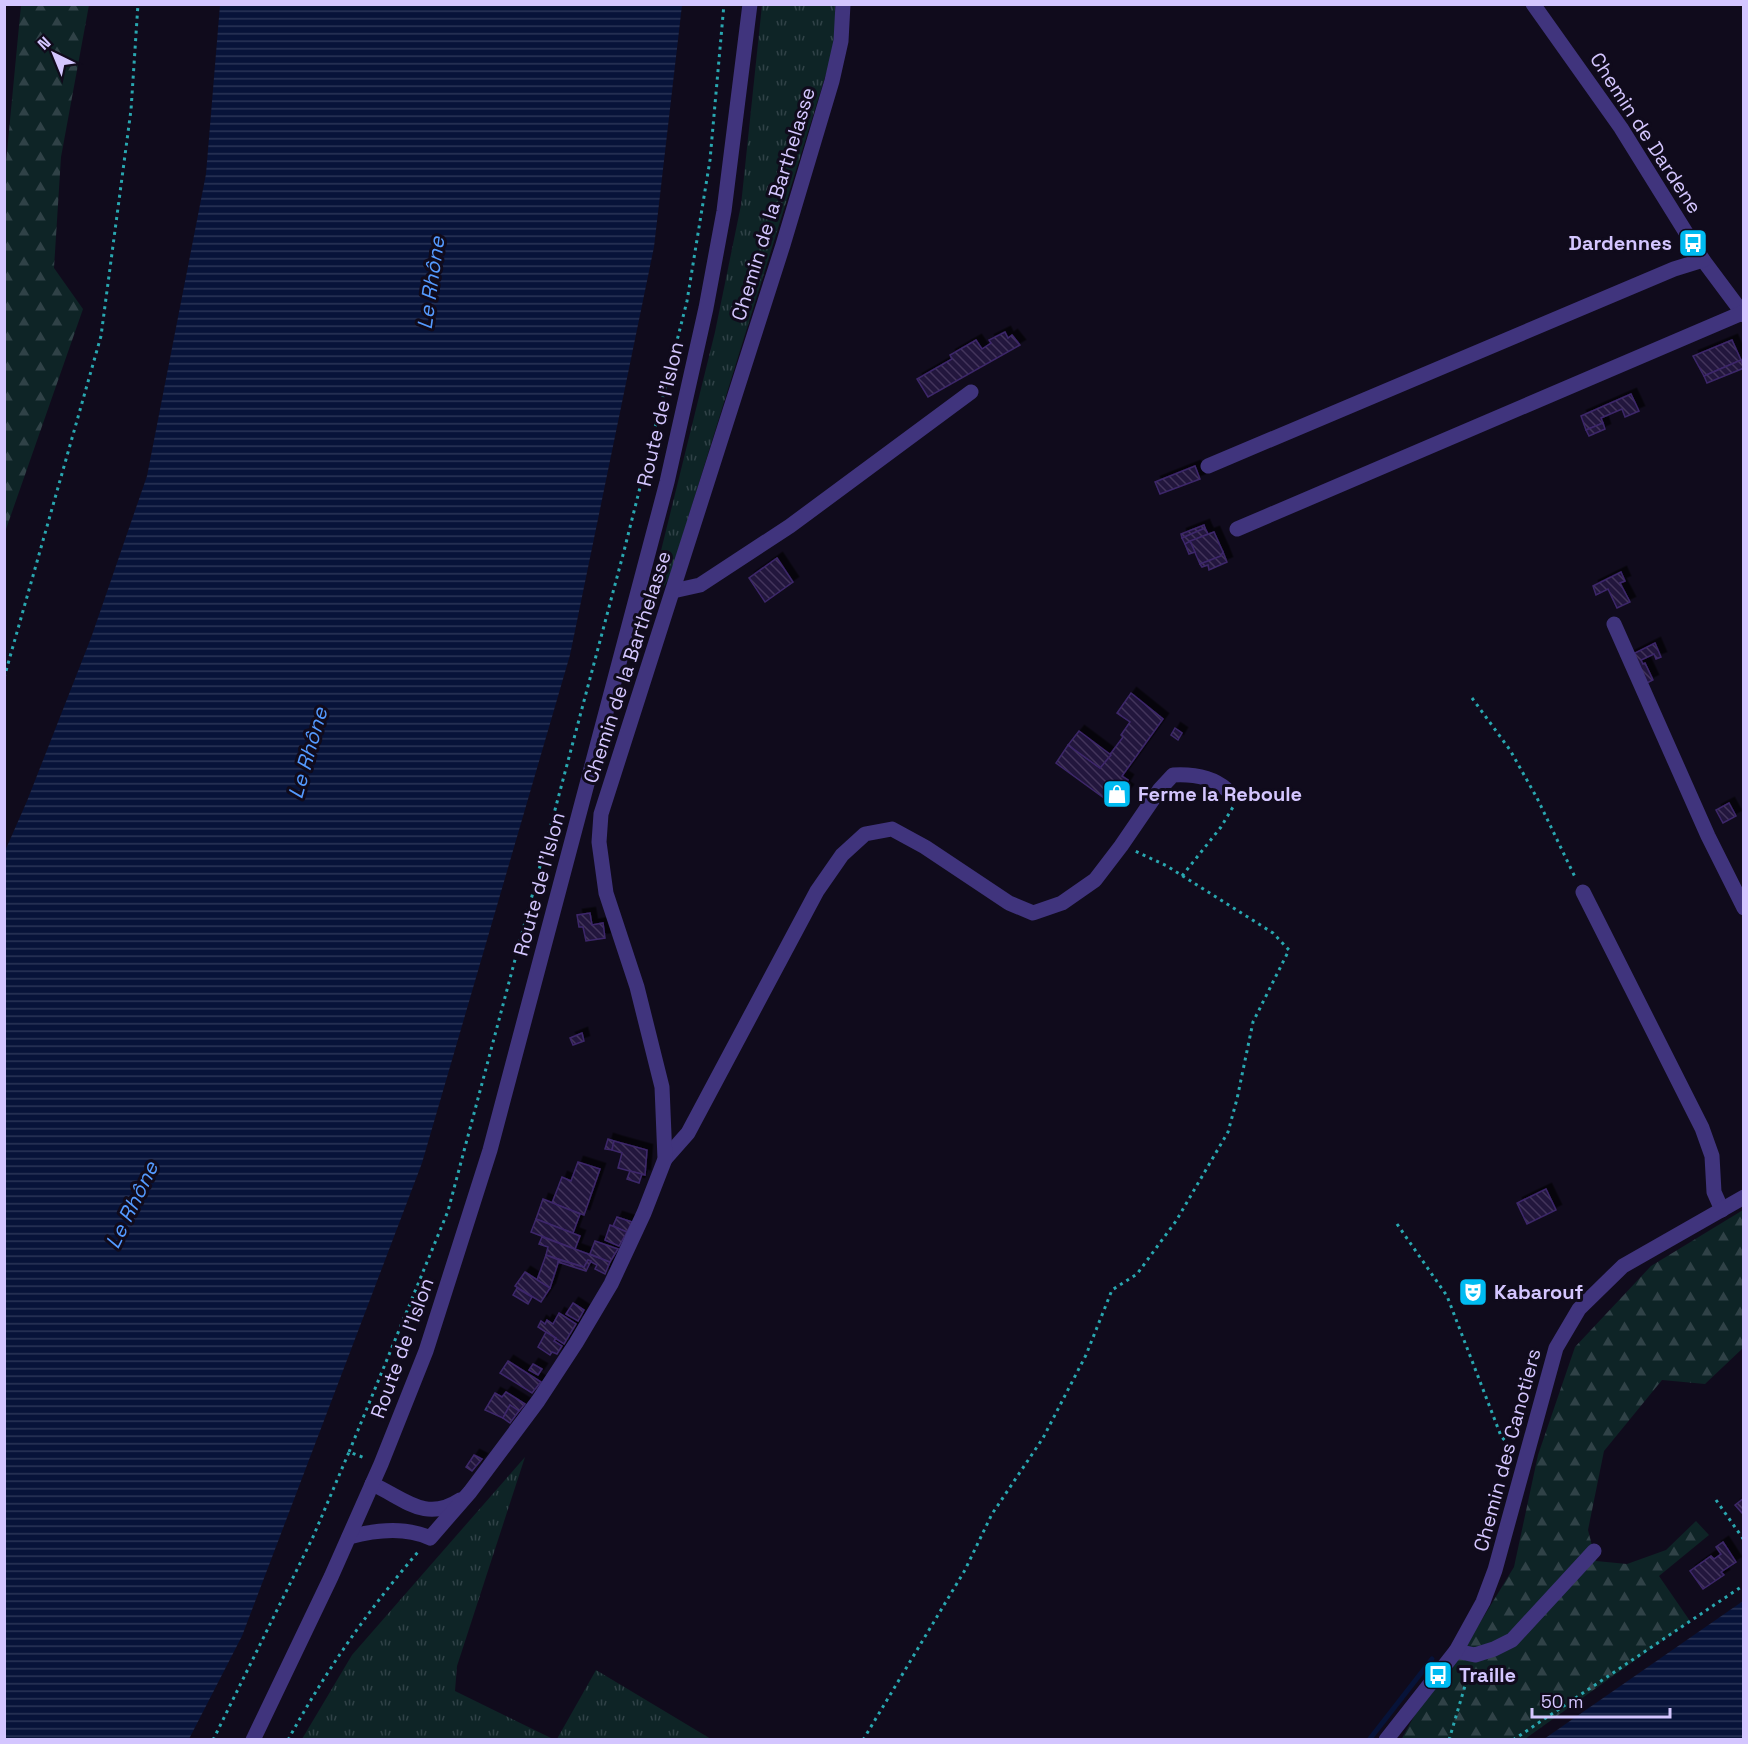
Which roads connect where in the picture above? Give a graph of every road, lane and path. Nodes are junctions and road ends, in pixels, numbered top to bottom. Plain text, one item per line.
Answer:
1 (138, 4) edge
2 (724, 4) edge
3 (750, 4) edge
4 (843, 4) edge
5 (1533, 4) edge
6 (1703, 260) junction
7 (1743, 314) edge
8 (971, 393) dead end
9 (1208, 466) dead end
10 (1237, 529) dead end
11 (673, 591) junction
12 (1614, 624) dead end
13 (4, 678) edge
14 (1472, 698) dead end
15 (1226, 789) joint
16 (1121, 846) junction
17 (1182, 876) junction
18 (1582, 892) joint
19 (1743, 908) edge
20 (665, 1159) junction
21 (1743, 1197) edge
22 (1722, 1210) junction
23 (1397, 1224) dead end
24 (349, 1452) junction
25 (1524, 1462) junction
26 (381, 1464) junction
27 (372, 1484) junction
28 (470, 1492) junction
29 (1716, 1500) dead end
30 (349, 1537) junction
31 (430, 1538) junction
32 (1743, 1540) edge
33 (1594, 1551) dead end
34 (1743, 1585) edge
35 (1456, 1651) junction
36 (213, 1740) edge
37 (252, 1740) edge
38 (288, 1740) edge
39 (863, 1740) edge
40 (1386, 1740) edge
41 (1513, 1740) edge

1 - 13 path
2 - 24 path
3 - 26 street, Route de l'Islon
4 - 11 street, Chemin de la Barthelasse
5 - 6 street, Chemin de Dardene
6 - 7 street, Chemin de Dardene
6 - 9 street
7 - 10 street
8 - 11 street
11 - 20 street, Chemin de la Barthelasse
12 - 19 street
14 - 18 path
15 - 16 street
15 - 17 path
16 - 17 path
16 - 20 street
17 - 39 path
18 - 22 street
20 - 28 street, Chemin de la Barthelasse
21 - 22 street, Chemin des Canotiers
22 - 25 street, Chemin des Canotiers
23 - 25 path
24 - 26 path
24 - 36 path
25 - 35 street, Chemin des Canotiers
26 - 27 street, Route de l'Islon
27 - 28 street
27 - 30 street, Route de l'Islon
28 - 31 street, Chemin de la Barthelasse
29 - 32 path
30 - 31 street
30 - 37 street, Route de l'Islon
31 - 38 path
33 - 35 street
34 - 41 path
35 - 40 street, Chemin des Canotiers

